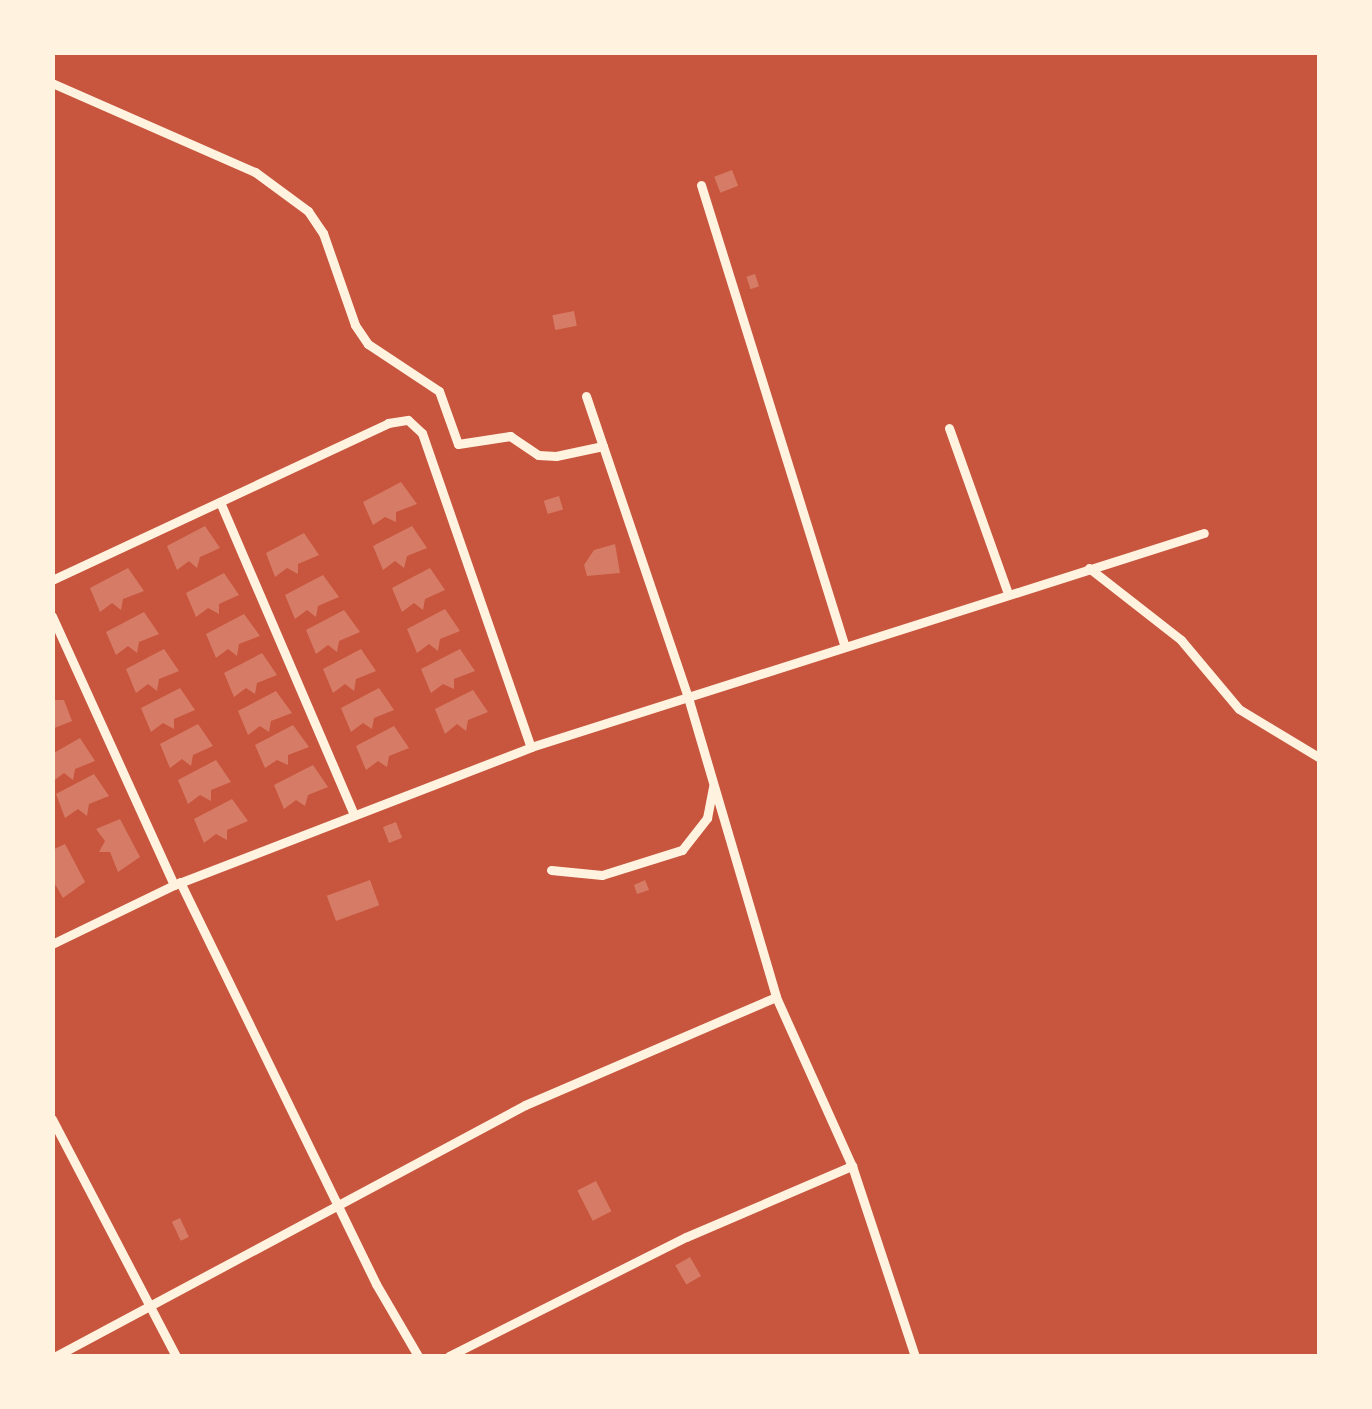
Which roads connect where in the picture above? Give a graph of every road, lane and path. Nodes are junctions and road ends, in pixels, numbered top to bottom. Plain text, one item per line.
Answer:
1 (52, 84) edge
2 (700, 185) dead end
3 (586, 396) dead end
4 (949, 428) dead end
5 (603, 446) junction
6 (220, 502) junction
7 (1204, 533) dead end
8 (1090, 568) junction
9 (52, 580) edge
10 (1008, 594) junction
11 (52, 616) edge
12 (844, 645) junction
13 (687, 694) junction
14 (531, 747) junction
15 (1320, 758) edge
16 (714, 784) junction
17 (353, 813) junction
18 (551, 870) dead end
19 (177, 884) junction
20 (52, 944) edge
21 (776, 997) junction
22 (52, 1118) edge
23 (852, 1166) junction
24 (339, 1206) junction
25 (152, 1309) junction
26 (56, 1356) edge
27 (176, 1356) edge
28 (418, 1356) edge
29 (448, 1356) edge
30 (913, 1356) edge

1 - 5 street
2 - 12 street
3 - 5 street
4 - 10 street
5 - 13 street
6 - 9 street
6 - 14 street
6 - 17 street
7 - 8 street
8 - 10 street
8 - 15 street
10 - 12 street
11 - 19 street
12 - 13 street
13 - 14 street
13 - 16 street
14 - 17 street
16 - 18 street
16 - 21 street
17 - 19 street
19 - 20 street
19 - 24 street
21 - 23 street
21 - 24 street
22 - 25 street
23 - 29 street
23 - 30 street
24 - 25 street
24 - 28 street
25 - 26 street
25 - 27 street

